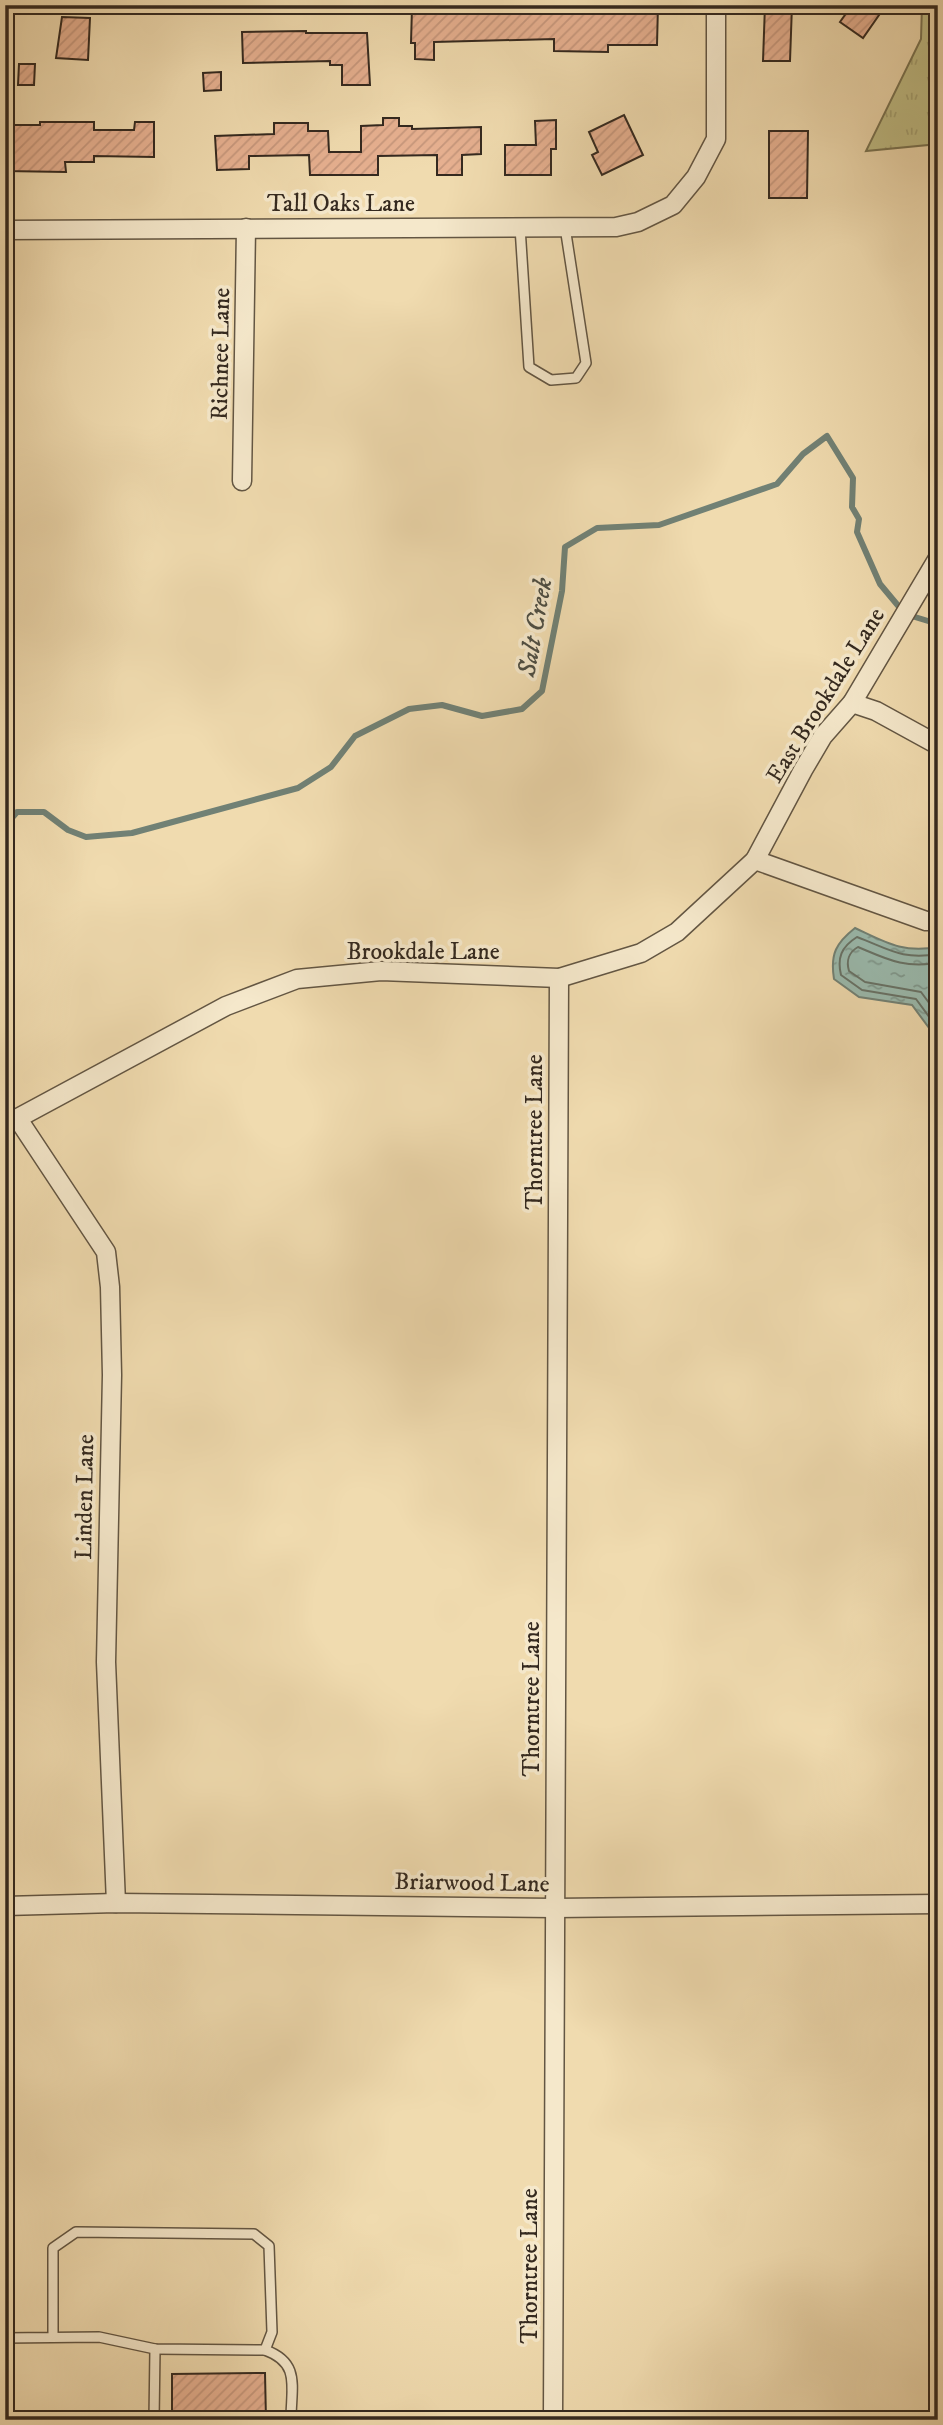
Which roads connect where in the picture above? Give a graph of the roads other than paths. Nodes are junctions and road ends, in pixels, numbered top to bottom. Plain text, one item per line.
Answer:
1 (716, 5) edge
2 (246, 228) junction
3 (520, 228) junction
4 (565, 228) junction
5 (5, 230) edge
6 (242, 481) dead end
7 (938, 558) edge
8 (852, 703) junction
9 (938, 745) edge
10 (755, 860) junction
11 (938, 921) edge
12 (559, 978) junction
13 (11, 1122) edge
14 (116, 1903) junction
15 (938, 1904) edge
16 (5, 1906) edge
17 (554, 1908) junction
18 (53, 2337) junction
19 (5, 2338) edge
20 (155, 2349) junction
21 (265, 2350) junction
22 (154, 2420) edge
23 (292, 2420) edge
24 (554, 2420) edge

1 - 4 street, Tall Oaks Lane
2 - 3 street, Tall Oaks Lane
2 - 5 street, Tall Oaks Lane
2 - 6 street, Richnee Lane
3 - 4 street, Tall Oaks Lane
3 - 4 lane
7 - 8 street, East Brookdale Lane
8 - 9 street
8 - 10 street, East Brookdale Lane
10 - 11 street
10 - 12 street, Brookdale Lane
12 - 13 street, Brookdale Lane
12 - 17 street, Thorntree Lane
13 - 14 street, Linden Lane
14 - 16 street, Briarwood Lane
14 - 17 street, Briarwood Lane
15 - 17 street, Briarwood Lane
17 - 24 street, Thorntree Lane
18 - 19 lane
18 - 20 lane
18 - 21 lane
20 - 21 lane
20 - 22 lane
21 - 23 lane

